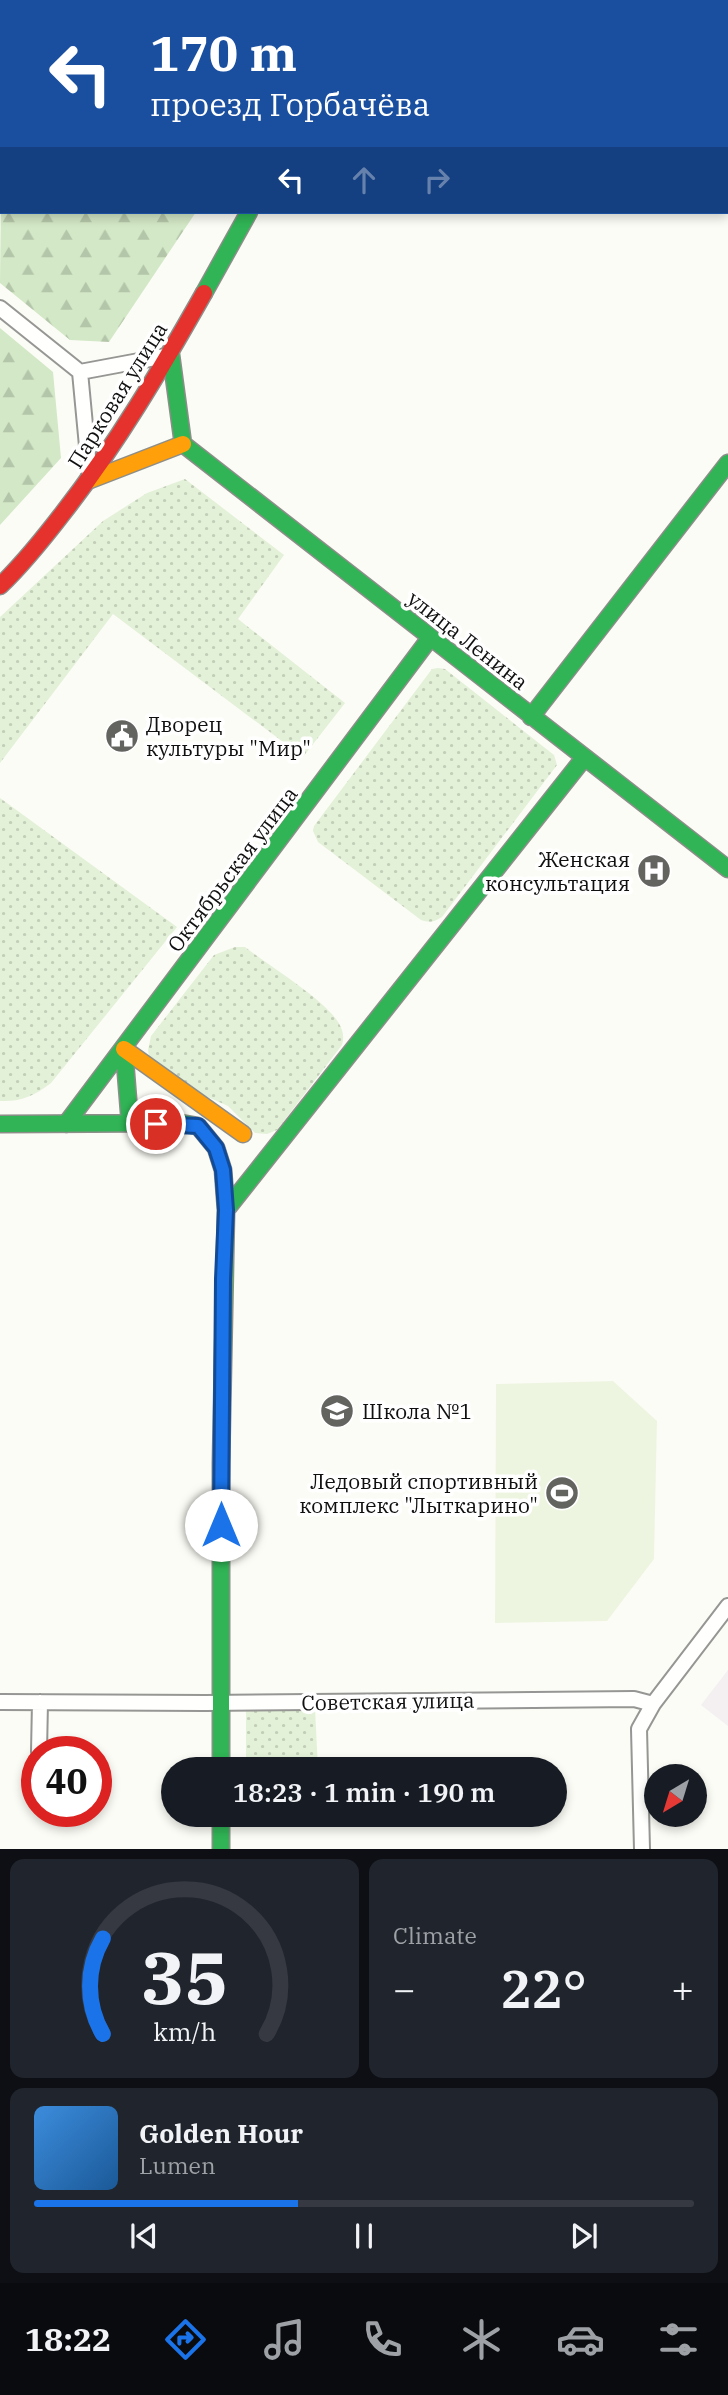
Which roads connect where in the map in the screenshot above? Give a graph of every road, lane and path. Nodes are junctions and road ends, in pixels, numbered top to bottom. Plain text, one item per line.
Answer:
1 (247, 214) edge
2 (0, 308) edge
3 (171, 355) junction
4 (79, 372) junction
5 (183, 444) junction
6 (728, 463) edge
7 (90, 480) junction
8 (0, 586) edge
9 (430, 638) junction
10 (531, 717) junction
11 (584, 758) junction
12 (728, 869) edge
13 (124, 1049) junction
14 (0, 1124) edge
15 (66, 1124) junction
16 (130, 1124) junction
17 (189, 1125) junction
18 (261, 1138) junction
19 (226, 1210) junction
20 (728, 1606) edge
21 (0, 1702) edge
22 (40, 1702) junction
23 (221, 1703) junction
24 (653, 1704) junction
25 (39, 1736) edge
26 (221, 1757) edge
27 (221, 1827) edge
28 (221, 1849) edge
29 (642, 1849) edge

1 - 3 street, Парковая улица
2 - 4 street
3 - 4 street
3 - 5 street
3 - 7 street, Парковая улица
4 - 7 street
5 - 7 street
5 - 9 street, улица Ленина
6 - 10 street
7 - 8 street, Парковая улица
9 - 10 street, улица Ленина
9 - 13 street, Октябрьская улица
10 - 11 street, улица Ленина
11 - 12 street, улица Ленина
11 - 18 street
13 - 15 street, Октябрьская улица
13 - 16 street
13 - 18 street
14 - 15 street
15 - 16 street
16 - 17 street
17 - 18 street
17 - 19 street
18 - 19 street
19 - 23 street
20 - 24 street
21 - 22 street, Советская улица
22 - 23 street, Советская улица
22 - 25 street
23 - 24 street, Советская улица
23 - 26 street
24 - 29 street
27 - 28 street

